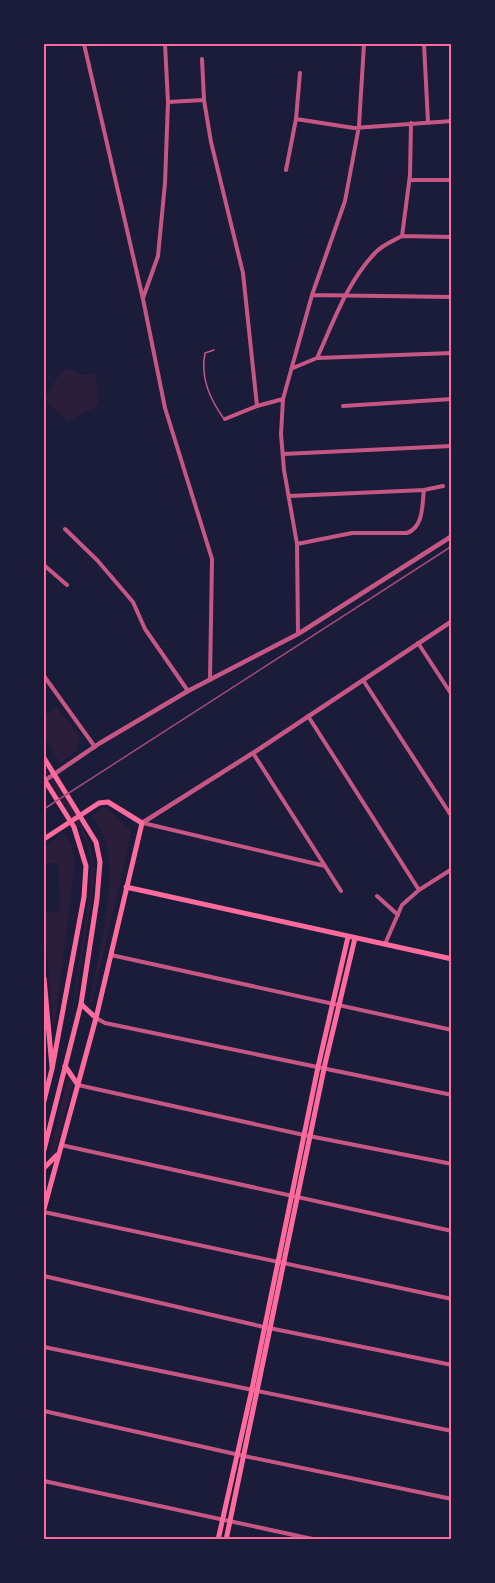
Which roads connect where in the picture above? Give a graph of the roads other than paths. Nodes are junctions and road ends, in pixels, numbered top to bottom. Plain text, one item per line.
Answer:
1 (84, 44) edge
2 (165, 44) edge
3 (364, 44) edge
4 (424, 44) edge
5 (202, 59) dead end
6 (300, 73) dead end
7 (204, 100) junction
8 (168, 102) junction
9 (296, 119) junction
10 (452, 121) edge
11 (428, 122) junction
12 (411, 123) junction
13 (359, 126) junction
14 (286, 170) dead end
15 (410, 180) junction
16 (452, 180) edge
17 (402, 236) junction
18 (452, 237) edge
19 (312, 295) junction
20 (345, 296) junction
21 (452, 297) edge
22 (143, 299) junction
23 (214, 350) dead end
24 (452, 353) edge
25 (317, 358) junction
26 (293, 368) junction
27 (283, 399) junction
28 (452, 399) edge
29 (257, 406) junction
30 (343, 406) dead end
31 (225, 419) joint
32 (452, 446) edge
33 (283, 454) junction
34 (443, 486) dead end
35 (424, 490) junction
36 (289, 496) junction
37 (65, 529) dead end
38 (452, 536) edge
39 (297, 544) junction
40 (44, 567) edge
41 (67, 585) dead end
42 (452, 621) edge
43 (298, 634) junction
44 (418, 642) junction
45 (44, 676) edge
46 (210, 680) junction
47 (363, 680) junction
48 (188, 692) junction
49 (452, 695) edge
50 (308, 716) junction
51 (95, 747) junction
52 (253, 753) junction
53 (44, 758) edge
54 (44, 780) edge
55 (452, 817) edge
56 (142, 823) junction
57 (44, 839) edge
58 (325, 866) junction
59 (452, 869) edge
60 (126, 887) junction
61 (419, 890) junction
62 (341, 891) dead end
63 (377, 896) dead end
64 (398, 915) junction
65 (348, 937) junction
66 (355, 938) junction
67 (385, 945) junction
68 (110, 955) junction
69 (452, 959) edge
70 (44, 978) edge
71 (81, 1004) junction
72 (332, 1005) junction
73 (339, 1007) junction
74 (96, 1018) junction
75 (452, 1030) edge
76 (48, 1035) junction
77 (58, 1039) junction
78 (65, 1066) junction
79 (321, 1068) junction
80 (52, 1069) junction
81 (78, 1085) junction
82 (452, 1095) edge
83 (44, 1101) edge
84 (308, 1135) junction
85 (60, 1144) junction
86 (44, 1150) edge
87 (58, 1154) junction
88 (452, 1164) edge
89 (44, 1168) edge
90 (295, 1197) junction
91 (44, 1210) edge
92 (452, 1231) edge
93 (281, 1263) junction
94 (44, 1276) edge
95 (452, 1299) edge
96 (264, 1327) junction
97 (271, 1329) junction
98 (44, 1347) edge
99 (452, 1365) edge
100 (255, 1390) junction
101 (44, 1411) edge
102 (452, 1431) edge
103 (237, 1454) junction
104 (244, 1456) junction
105 (44, 1481) edge
106 (452, 1499) edge
107 (222, 1519) junction
108 (230, 1520) junction
109 (218, 1539) edge
110 (226, 1539) edge
111 (318, 1539) edge

1 - 22 street
2 - 8 street
3 - 13 street
4 - 11 street
5 - 7 street
6 - 9 street
7 - 8 street
7 - 29 street
8 - 22 street
9 - 13 street
9 - 14 street
10 - 11 street
11 - 12 street
12 - 13 street
12 - 15 street
13 - 19 street
15 - 16 street
15 - 17 street
17 - 18 street
17 - 20 street
19 - 20 street
19 - 26 street
20 - 21 street
20 - 25 street
22 - 46 street
23 - 31 lane
24 - 25 street
25 - 26 street
26 - 27 street
27 - 29 street
27 - 33 street
28 - 30 street
29 - 31 street
32 - 33 street
33 - 36 street
34 - 35 street
35 - 36 street
35 - 39 street
36 - 39 street
37 - 48 street
38 - 43 street
39 - 43 street
40 - 41 street
42 - 44 street
43 - 46 street
44 - 47 street
44 - 49 street
45 - 51 street
46 - 48 street
47 - 50 street
47 - 55 street
48 - 51 street
50 - 52 street
50 - 61 street
51 - 54 street
52 - 56 street
52 - 58 street
53 - 71 main road
54 - 77 main road
56 - 57 main road
56 - 58 street
56 - 60 main road
58 - 62 street
59 - 61 street
60 - 65 main road
60 - 68 main road
61 - 64 street
63 - 64 street
64 - 67 street
65 - 66 main road
65 - 72 main road
66 - 67 main road
66 - 73 main road
67 - 69 main road
68 - 72 street
68 - 74 main road
70 - 76 main road
71 - 74 main road
71 - 78 main road
72 - 73 street
72 - 79 main road
73 - 75 street
73 - 79 main road
74 - 79 street
74 - 81 main road
76 - 77 main road
76 - 80 main road
77 - 80 main road
78 - 81 main road
78 - 86 main road
79 - 82 street
79 - 84 main road
80 - 83 main road
81 - 84 street
81 - 85 main road
84 - 88 street
84 - 90 main road
85 - 87 main road
85 - 90 street
87 - 89 main road
87 - 91 main road
90 - 92 street
90 - 93 main road
91 - 93 street
93 - 95 street
93 - 96 main road
93 - 97 main road
94 - 96 street
96 - 97 street
96 - 100 main road
97 - 99 street
97 - 100 main road
98 - 100 street
100 - 102 street
100 - 103 main road
100 - 104 main road
101 - 103 street
103 - 104 street
103 - 107 main road
104 - 106 street
104 - 108 main road
105 - 107 street
107 - 108 street
107 - 109 main road
108 - 110 main road
108 - 111 street

